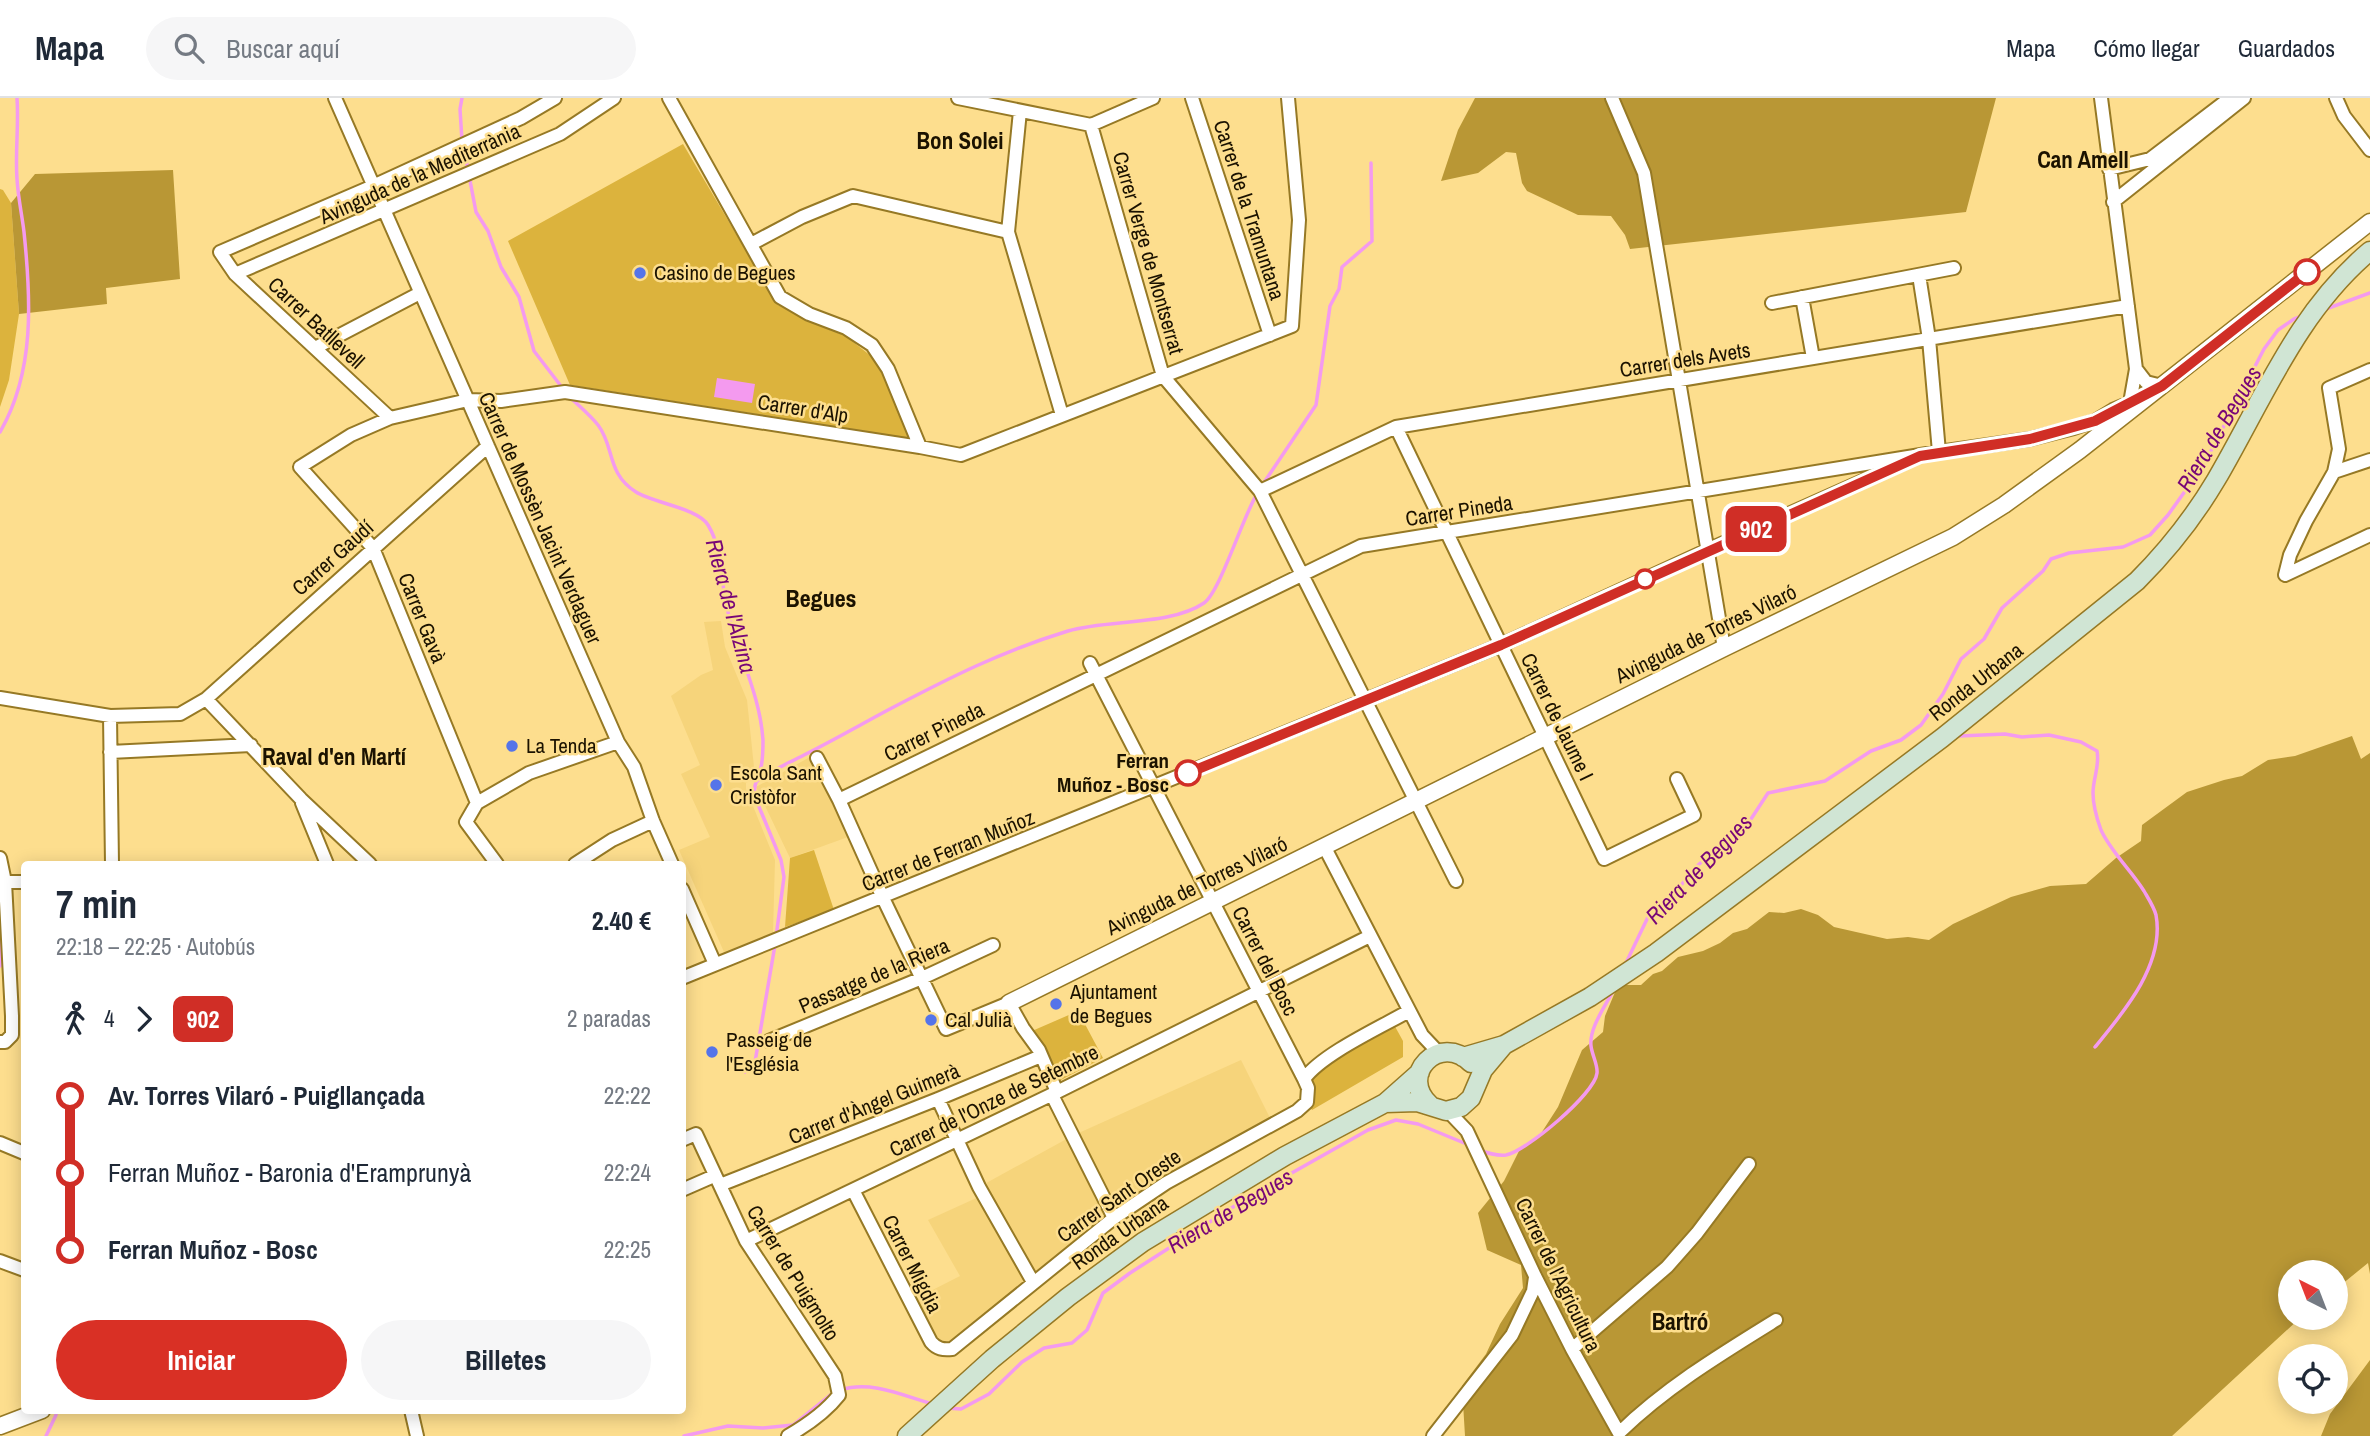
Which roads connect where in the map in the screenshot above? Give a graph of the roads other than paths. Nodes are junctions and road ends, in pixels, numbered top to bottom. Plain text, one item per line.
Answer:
1 (335, 98) edge
2 (555, 98) edge
3 (614, 98) edge
4 (669, 98) edge
5 (958, 98) edge
6 (1153, 98) edge
7 (1192, 98) edge
8 (1288, 98) edge
9 (1612, 98) edge
10 (2102, 98) edge
11 (2230, 98) edge
12 (2244, 98) edge
13 (2336, 98) edge
14 (1020, 111) junction
15 (1091, 125) junction
16 (2370, 149) edge
17 (2109, 169) junction
18 (373, 186) junction
19 (2113, 202) junction
20 (384, 211) junction
21 (2370, 222) edge
22 (1008, 232) junction
23 (751, 244) junction
24 (2370, 250) edge
25 (220, 252) joint
26 (1954, 268) dead end
27 (235, 274) junction
28 (1919, 275) junction
29 (420, 293) junction
30 (1801, 297) junction
31 (1772, 303) dead end
32 (2129, 306) junction
33 (1270, 335) junction
34 (1929, 339) junction
35 (315, 348) junction
36 (1813, 358) junction
37 (2136, 369) junction
38 (2370, 370) edge
39 (1163, 376) junction
40 (1679, 380) junction
41 (2162, 386) junction
42 (468, 400) junction
43 (2130, 403) junction
44 (1062, 415) junction
45 (390, 418) junction
46 (1396, 427) junction
47 (488, 446) junction
48 (920, 447) junction
49 (1938, 452) junction
50 (1920, 456) junction
51 (2370, 460) edge
52 (300, 467) joint
53 (2334, 472) junction
54 (1698, 491) junction
55 (1260, 492) junction
56 (1447, 533) junction
57 (2370, 535) edge
58 (373, 548) junction
59 (1708, 550) junction
60 (1301, 576) junction
61 (1501, 645) junction
62 (1724, 648) junction
63 (1093, 668) junction
64 (0, 698) edge
65 (206, 699) junction
66 (1365, 702) junction
67 (110, 716) junction
68 (1546, 738) junction
69 (618, 742) junction
70 (251, 745) junction
71 (110, 752) junction
72 (817, 758) dead end
73 (1677, 779) dead end
74 (1154, 787) junction
75 (301, 799) junction
76 (839, 800) junction
77 (1416, 801) junction
78 (477, 803) junction
79 (653, 821) junction
80 (1324, 846) junction
81 (0, 858) edge
82 (112, 861) edge
83 (326, 861) edge
84 (366, 861) edge
85 (496, 861) edge
86 (580, 861) edge
87 (671, 861) edge
88 (1456, 881) dead end
89 (2, 882) edge
90 (21, 882) edge
91 (686, 898) edge
92 (883, 898) junction
93 (1212, 901) junction
94 (1370, 936) junction
95 (993, 945) dead end
96 (715, 964) junction
97 (686, 976) edge
98 (922, 978) junction
99 (1259, 992) junction
100 (1009, 1003) junction
101 (1409, 1011) junction
102 (1422, 1035) junction
103 (769, 1041) dead end
104 (0, 1042) edge
105 (1504, 1045) junction
106 (1439, 1053) junction
107 (1041, 1056) junction
108 (1463, 1057) junction
109 (1421, 1069) junction
110 (1304, 1079) junction
111 (1477, 1083) junction
112 (1054, 1093) junction
113 (938, 1100) junction
114 (1468, 1102) junction
115 (1385, 1103) junction
116 (1430, 1105) junction
117 (1448, 1111) junction
118 (1469, 1136) junction
119 (686, 1138) edge
120 (958, 1140) junction
121 (0, 1143) edge
122 (21, 1152) edge
123 (1749, 1164) dead end
124 (717, 1180) junction
125 (686, 1189) edge
126 (853, 1190) junction
127 (1114, 1218) junction
128 (746, 1241) junction
129 (0, 1261) edge
130 (21, 1269) edge
131 (1535, 1276) junction
132 (1032, 1282) junction
133 (1776, 1320) dead end
134 (1572, 1349) junction
135 (943, 1350) joint
136 (31, 1414) edge
137 (412, 1414) edge
138 (0, 1426) edge
139 (417, 1436) edge
140 (788, 1436) edge
141 (907, 1436) edge
142 (1433, 1436) edge

1 - 18 street, Carrer de Mossèn Jacint Verdaguer
2 - 18 street, Avinguda de la Mediterrània
3 - 20 street, Avinguda de la Mediterrània
4 - 23 street
5 - 14 street
6 - 15 street
7 - 33 street, Carrer de la Tramuntana
8 - 33 street, Carrer d'Alp
9 - 40 street
10 - 17 street
11 - 17 street
12 - 19 street
13 - 16 street
14 - 15 street
14 - 22 street
15 - 39 street, Carrer Verge de Montserrat
17 - 19 street
18 - 20 street, Carrer de Mossèn Jacint Verdaguer
18 - 25 street, Avinguda de la Mediterrània
19 - 32 street
20 - 27 street, Avinguda de la Mediterrània
20 - 29 street, Carrer de Mossèn Jacint Verdaguer
21 - 41 street, Avinguda de Torres Vilaró
22 - 23 street
22 - 44 street
23 - 48 street
24 - 105 main road, Ronda Urbana
25 - 27 street, Carrer Batllevell
26 - 28 street
27 - 35 street, Carrer Batllevell
28 - 30 street
28 - 34 street
29 - 35 street
29 - 42 street, Carrer de Mossèn Jacint Verdaguer
30 - 31 street
30 - 36 street
32 - 34 street, Carrer dels Avets
32 - 37 street
33 - 39 street, Carrer d'Alp
34 - 36 street, Carrer dels Avets
34 - 49 street
35 - 45 street, Carrer Batllevell
36 - 40 street, Carrer dels Avets
37 - 41 street
37 - 43 street
38 - 53 street
39 - 44 street, Carrer d'Alp
39 - 55 street, Carrer Verge de Montserrat
40 - 46 street, Carrer dels Avets
40 - 54 street
41 - 43 street, Carrer Pineda
41 - 62 street, Avinguda de Torres Vilaró
42 - 45 street, Carrer d'Alp
42 - 47 street, Carrer de Mossèn Jacint Verdaguer
42 - 48 street, Carrer d'Alp
43 - 49 street, Carrer Pineda
44 - 48 street, Carrer d'Alp
45 - 52 street, Carrer d'Alp
46 - 55 street, Carrer dels Avets
46 - 56 street, Carrer de Jaume I
47 - 58 street, Carrer Gaudí
47 - 69 street, Carrer de Mossèn Jacint Verdaguer
49 - 50 street, Carrer Pineda
50 - 54 street, Carrer Pineda
50 - 59 street, Carrer de Ferran Muñoz
51 - 53 street
52 - 58 street, Carrer Gavà
53 - 57 street
54 - 56 street, Carrer Pineda
54 - 59 street
55 - 60 street, Carrer Verge de Montserrat
56 - 60 street, Carrer Pineda
56 - 61 street, Carrer de Jaume I
58 - 65 street, Carrer Gaudí
58 - 78 street, Carrer Gavà
59 - 61 street, Carrer de Ferran Muñoz
59 - 62 street
60 - 63 street, Carrer Pineda
60 - 66 street, Carrer Verge de Montserrat
61 - 66 street, Carrer de Ferran Muñoz
61 - 68 street, Carrer de Jaume I
62 - 68 street, Avinguda de Torres Vilaró
63 - 74 street, Carrer del Bosc
63 - 76 street, Carrer Pineda
64 - 67 street, Carrer Gaudí
65 - 67 street, Carrer Gaudí
65 - 70 street
66 - 74 street, Carrer de Ferran Muñoz
66 - 77 street, Carrer Verge de Montserrat
67 - 71 street
68 - 73 street, Carrer de Jaume I
68 - 77 street, Avinguda de Torres Vilaró
69 - 78 street
69 - 79 street, Carrer de Mossèn Jacint Verdaguer
70 - 71 street
70 - 75 street
71 - 82 street
72 - 76 street
74 - 92 street, Carrer de Ferran Muñoz
74 - 93 street, Carrer del Bosc
75 - 83 street
75 - 84 street
76 - 92 street
77 - 80 street, Avinguda de Torres Vilaró
77 - 88 street, Carrer Verge de Montserrat
78 - 85 street
79 - 86 street
79 - 87 street, Carrer de Mossèn Jacint Verdaguer
80 - 93 street, Avinguda de Torres Vilaró
80 - 94 street
81 - 89 street
89 - 90 street
89 - 104 street
91 - 96 street
92 - 96 street, Carrer de Ferran Muñoz
92 - 98 street
93 - 99 street, Carrer del Bosc
93 - 100 street, Avinguda de Torres Vilaró
94 - 99 street, Carrer de l'Onze de Setembre
94 - 101 street
95 - 98 street, Passatge de la Riera
96 - 97 street, Carrer de Ferran Muñoz
98 - 100 street
98 - 103 street, Passatge de la Riera
99 - 110 street, Carrer del Bosc
99 - 112 street, Carrer de l'Onze de Setembre
100 - 107 street
101 - 102 street
101 - 110 street
102 - 106 street
102 - 109 street
105 - 108 main road, Ronda Urbana
105 - 111 main road, Ronda Urbana
106 - 108 main road, Ronda Urbana
106 - 109 main road, Ronda Urbana
107 - 112 street
107 - 113 street, Carrer d'Àngel Guimerà
108 - 111 main road
109 - 115 main road, Ronda Urbana
109 - 116 main road
110 - 127 street, Carrer Sant Oreste
111 - 114 main road, Ronda Urbana
112 - 120 street, Carrer de l'Onze de Setembre
112 - 127 street
113 - 120 street
113 - 124 street, Carrer d'Àngel Guimerà
114 - 117 main road
114 - 118 street, Carrer de l'Agricultura
115 - 116 main road, Ronda Urbana
115 - 141 main road, Ronda Urbana
116 - 117 main road, Ronda Urbana
117 - 118 street, Carrer de l'Agricultura
118 - 131 street, Carrer de l'Agricultura
119 - 124 street, Carrer de Puigmolto
120 - 126 street, Carrer de l'Onze de Setembre
120 - 132 street
121 - 122 street
123 - 134 street
124 - 125 street, Carrer d'Àngel Guimerà
124 - 128 street, Carrer de Puigmolto
126 - 128 street, Carrer de l'Onze de Setembre
126 - 135 street, Carrer Migdia
127 - 132 street, Carrer Sant Oreste
128 - 140 street, Carrer de Puigmolto
129 - 130 street
131 - 134 street, Carrer de l'Agricultura
131 - 142 street
132 - 135 street, Carrer Sant Oreste
133 - 134 street, Carrer de l'Agricultura
136 - 138 street
137 - 139 street

